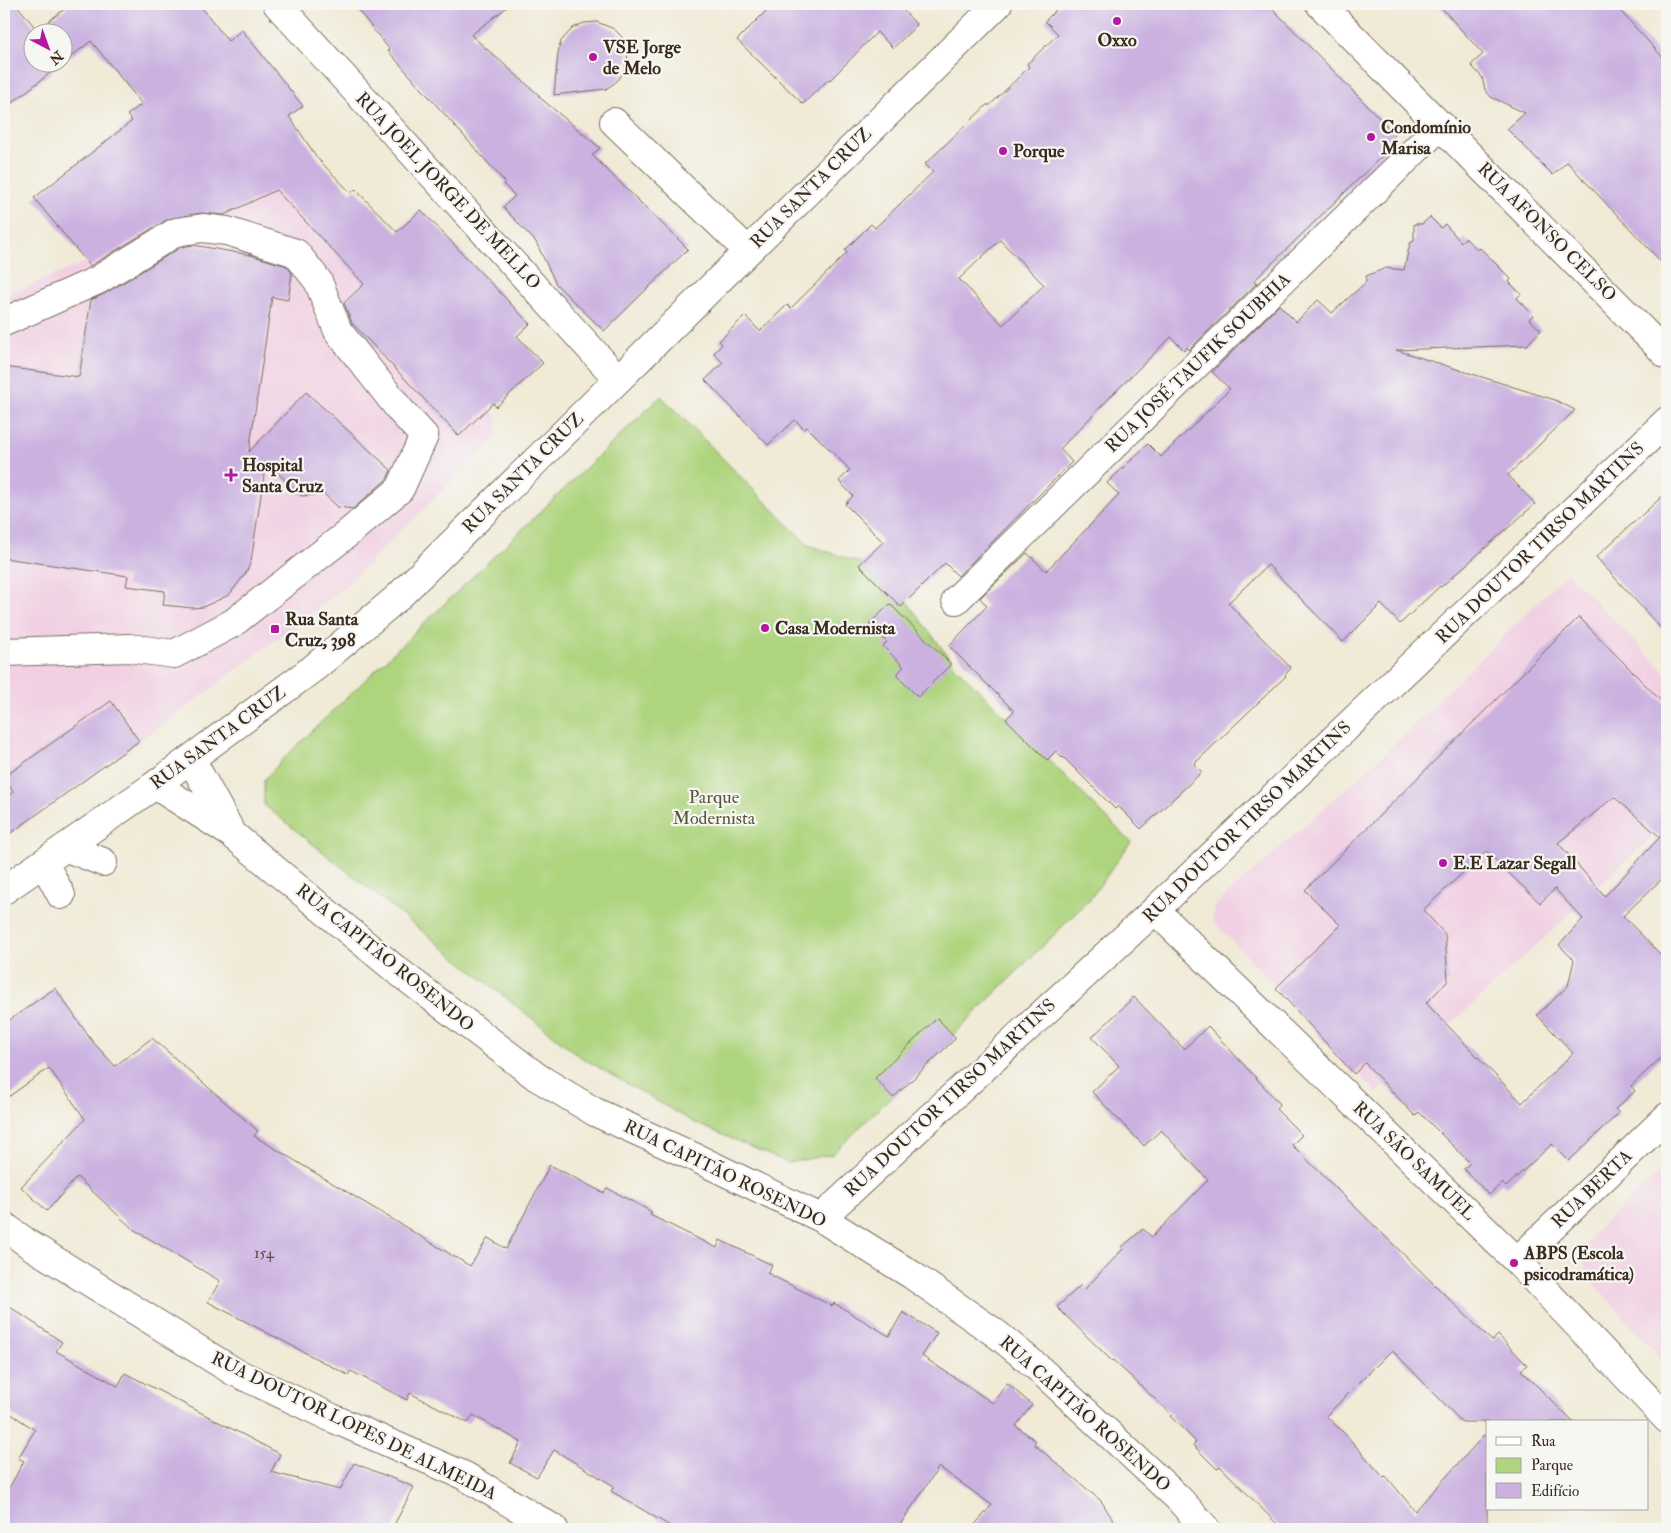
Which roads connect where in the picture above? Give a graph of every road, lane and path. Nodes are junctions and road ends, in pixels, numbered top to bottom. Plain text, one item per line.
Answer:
1 (277, 4) edge
2 (998, 4) edge
3 (1320, 4) edge
4 (614, 122) dead end
5 (1441, 125) junction
6 (748, 250) junction
7 (4, 322) edge
8 (1667, 355) edge
9 (618, 379) junction
10 (1667, 421) edge
11 (956, 600) dead end
12 (4, 652) edge
13 (191, 759) junction
14 (155, 785) junction
15 (232, 834) junction
16 (67, 848) junction
17 (103, 862) dead end
18 (44, 863) junction
19 (4, 890) edge
20 (61, 896) dead end
21 (1155, 910) junction
22 (1667, 1117) edge
23 (821, 1218) junction
24 (4, 1226) edge
25 (1517, 1261) junction
26 (1667, 1419) edge
27 (554, 1529) edge
28 (1206, 1529) edge

1 - 9 street, RUA JOEL JORGE DE MELLO
2 - 6 street, RUA SANTA CRUZ
3 - 5 street, RUA AFONSO CELSO
4 - 6 street
5 - 8 street, RUA AFONSO CELSO
5 - 11 street, RUA JOSÉ TAUFIK SOUBHIA
6 - 9 street, RUA SANTA CRUZ
7 - 12 street
9 - 13 street, RUA SANTA CRUZ
10 - 21 street, RUA DOUTOR TIRSO MARTINS
13 - 14 street, RUA SANTA CRUZ
13 - 15 street, RUA CAPITÃO ROSENDO
14 - 15 street, RUA CAPITÃO ROSENDO
14 - 16 street, RUA SANTA CRUZ
15 - 23 street, RUA CAPITÃO ROSENDO
16 - 17 street
16 - 18 street, RUA SANTA CRUZ
18 - 19 street, RUA SANTA CRUZ
18 - 20 street
21 - 23 street, RUA DOUTOR TIRSO MARTINS
21 - 25 street, RUA SÃO SAMUEL
22 - 25 street, RUA BERTA
23 - 28 street, RUA CAPITÃO ROSENDO
24 - 27 street, RUA DOUTOR LOPES DE ALMEIDA
25 - 26 street, RUA SÃO SAMUEL

